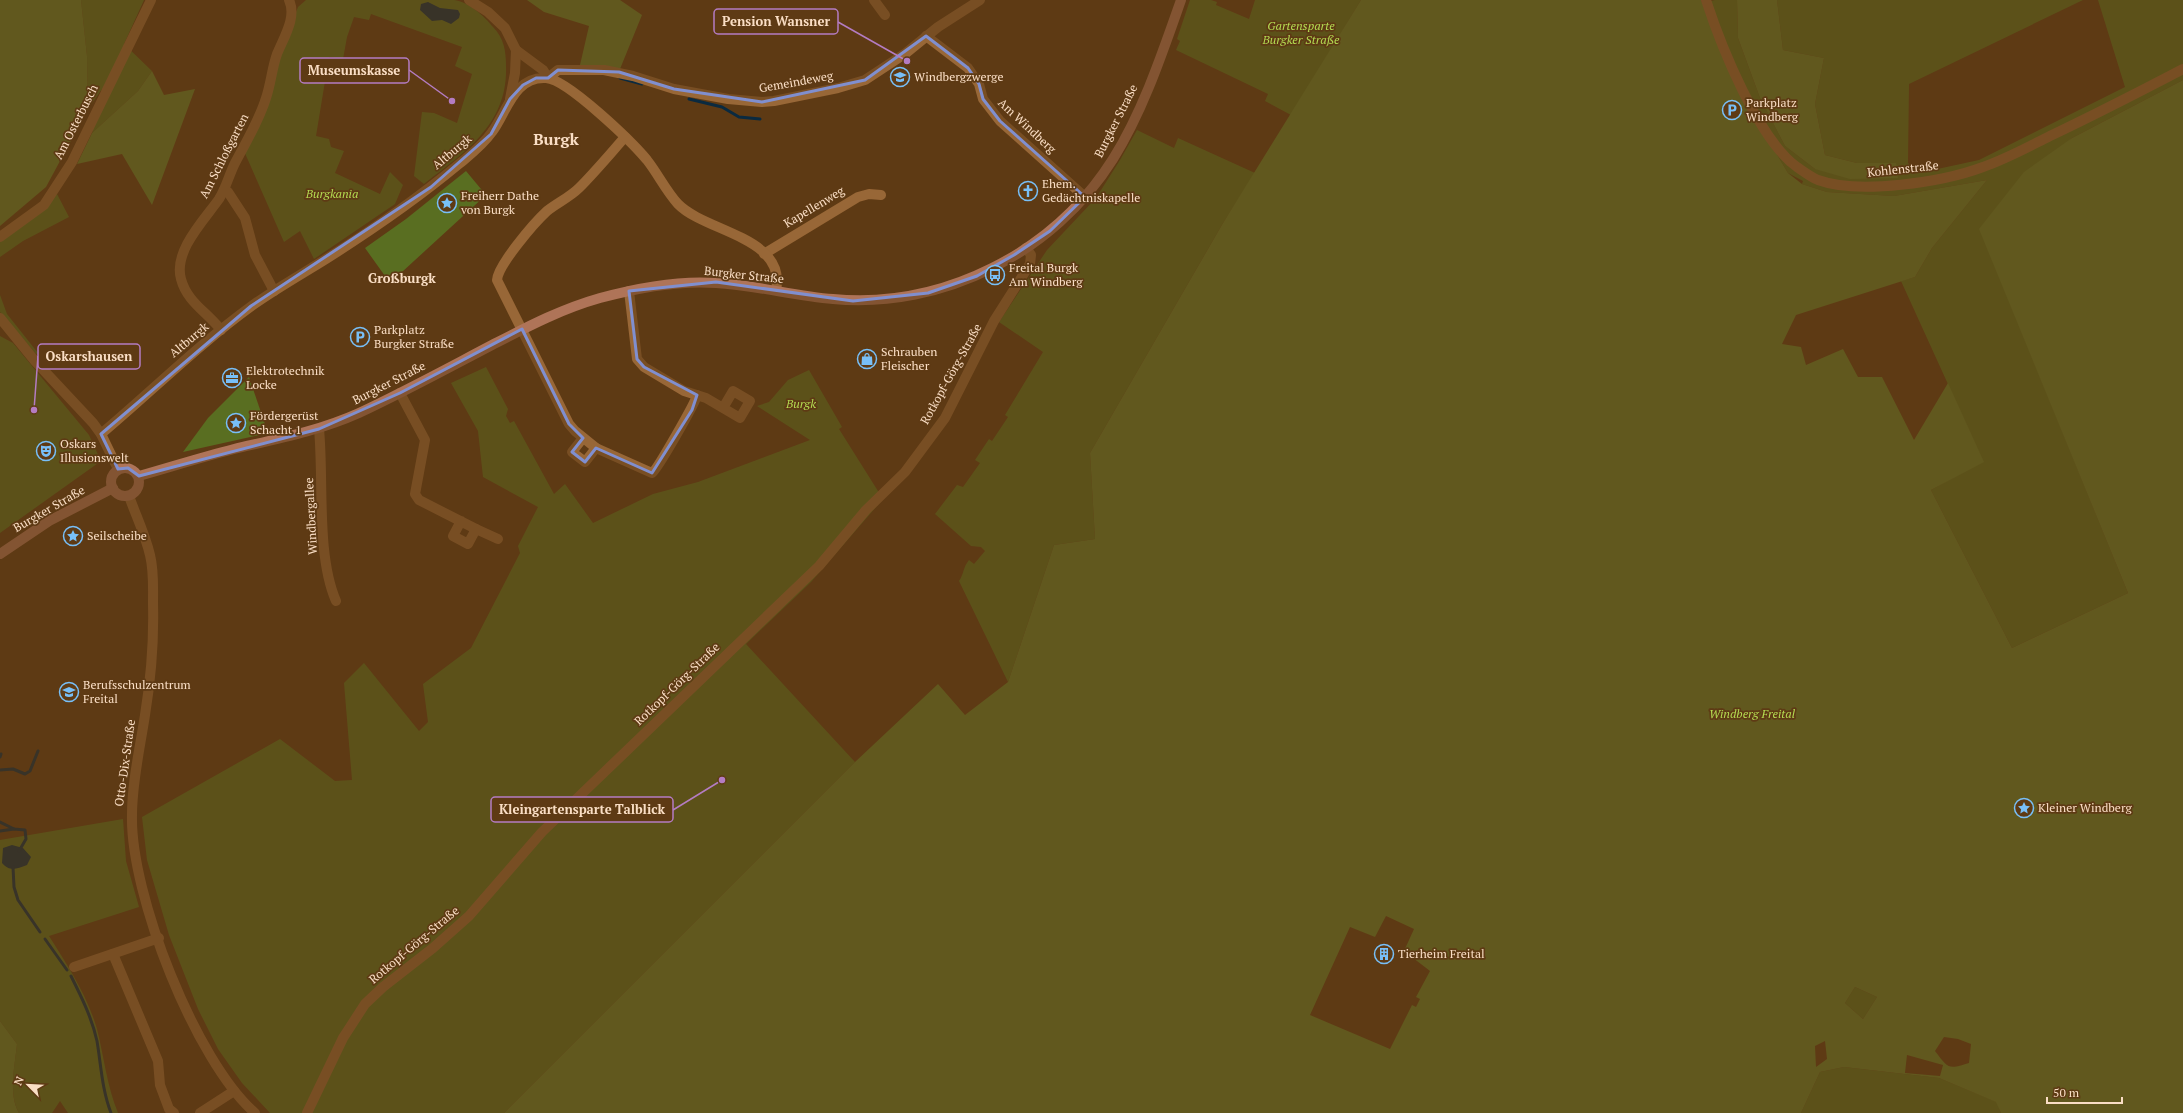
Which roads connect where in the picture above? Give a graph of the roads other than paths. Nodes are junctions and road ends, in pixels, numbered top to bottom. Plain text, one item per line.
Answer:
1 (151, 0) edge
2 (289, 0) edge
3 (470, 0) edge
4 (874, 0) edge
5 (980, 0) edge
6 (1181, 0) edge
7 (1706, 0) edge
8 (885, 15) dead end
9 (926, 36) junction
10 (516, 50) junction
11 (2183, 69) edge
12 (548, 78) junction
13 (510, 99) junction
14 (625, 137) junction
15 (224, 190) junction
16 (881, 195) dead end
17 (1085, 197) junction
18 (0, 237) edge
19 (1026, 248) junction
20 (764, 254) junction
21 (776, 290) junction
22 (274, 291) junction
23 (629, 291) junction
24 (0, 318) edge
25 (522, 329) junction
26 (221, 330) junction
27 (400, 393) junction
28 (698, 396) junction
29 (723, 408) dead end
30 (319, 429) junction
31 (101, 434) junction
32 (583, 438) junction
33 (596, 448) junction
34 (118, 469) junction
35 (139, 476) junction
36 (113, 488) junction
37 (129, 496) junction
38 (461, 521) junction
39 (476, 529) junction
40 (498, 539) dead end
41 (0, 554) edge
42 (336, 601) dead end
43 (159, 938) junction
44 (113, 954) junction
45 (74, 967) dead end
46 (234, 1091) junction
47 (174, 1113) edge
48 (200, 1113) edge
49 (255, 1113) edge
50 (307, 1113) edge

1 - 18 street, Am Osterbusch
2 - 15 street, Am Schloßgarten
3 - 10 street
4 - 8 street
5 - 9 street, Gemeindeweg
6 - 17 main road, Burgker Straße
7 - 11 street, Kohlenstraße
9 - 12 street, Gemeindeweg
9 - 17 street, Am Windberg
10 - 12 street
10 - 13 street
12 - 13 street, Altburgk
12 - 14 street
13 - 22 street, Altburgk
14 - 20 street
14 - 25 street
15 - 22 street
15 - 26 street, Am Schloßgarten
16 - 20 street, Kapellenweg
17 - 19 main road, Burgker Straße
19 - 21 main road, Burgker Straße
19 - 50 street, Rotkopf-Görg-Straße
20 - 21 street
21 - 23 main road, Burgker Straße
22 - 26 street, Altburgk
23 - 25 main road, Burgker Straße
23 - 28 street
24 - 31 street
25 - 27 main road, Burgker Straße
25 - 32 street
26 - 31 street, Altburgk
27 - 30 main road, Burgker Straße
27 - 38 street
28 - 29 street
28 - 33 street
30 - 35 main road, Burgker Straße
30 - 42 street, Windbergallee
31 - 34 street
32 - 33 street
32 - 33 street
34 - 35 main road
34 - 36 main road
35 - 37 main road
36 - 37 main road
36 - 41 main road, Burgker Straße
37 - 43 street, Otto-Dix-Straße
38 - 39 street
38 - 39 street
39 - 40 street
43 - 44 street
43 - 46 street, Otto-Dix-Straße
44 - 45 street
44 - 47 street
46 - 48 street
46 - 49 street, Otto-Dix-Straße

